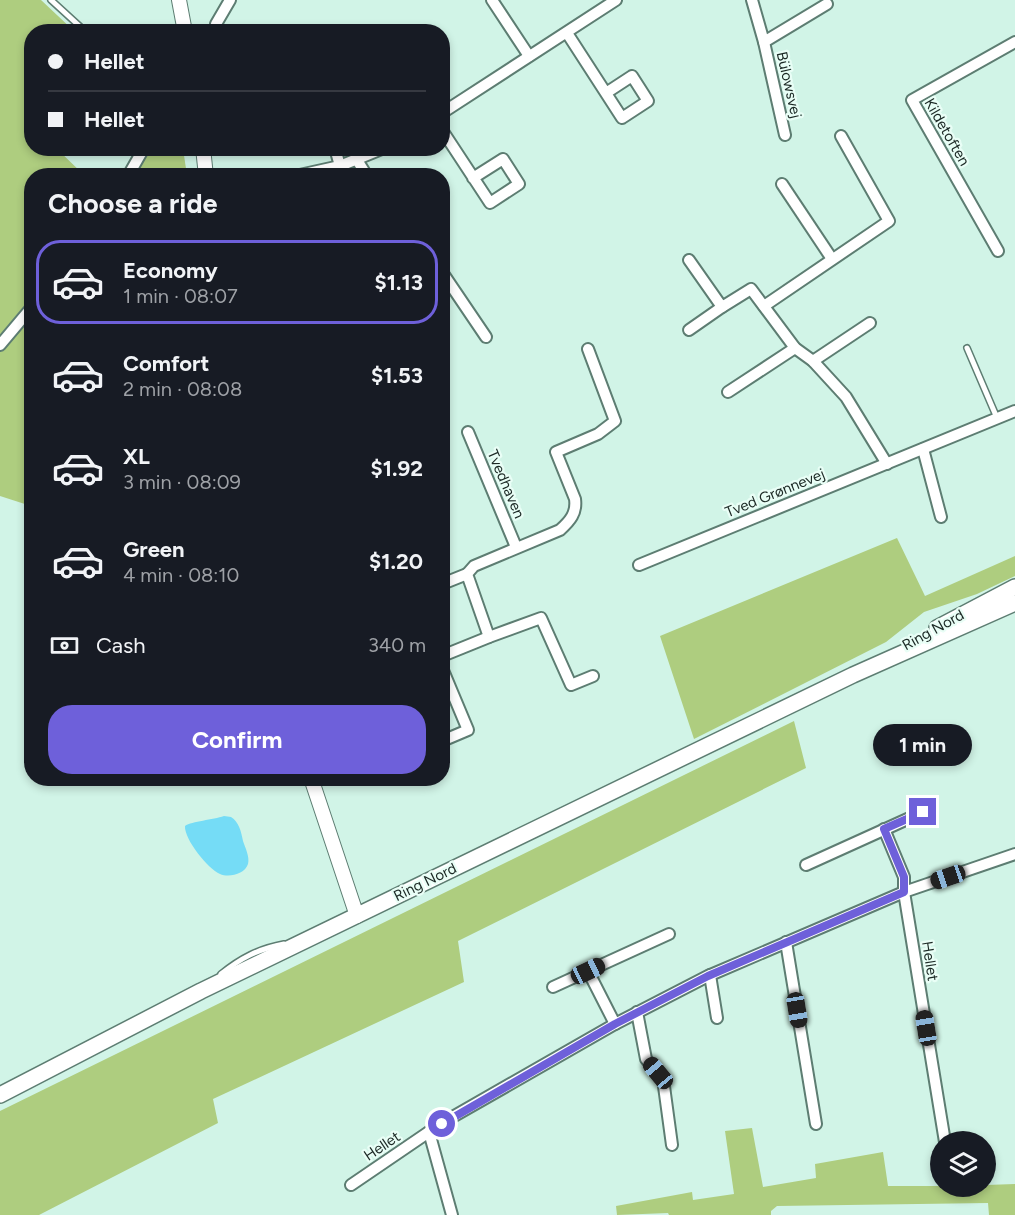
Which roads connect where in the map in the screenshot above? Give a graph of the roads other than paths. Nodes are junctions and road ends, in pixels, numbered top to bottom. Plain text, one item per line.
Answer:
1 (51, 0) edge
2 (179, 0) edge
3 (230, 0) edge
4 (492, 0) edge
5 (616, 0) edge
6 (752, 0) edge
7 (827, 4) dead end
8 (77, 24) edge
9 (184, 24) edge
10 (216, 24) dead end
11 (567, 33) junction
12 (764, 42) junction
13 (1015, 42) edge
14 (529, 56) junction
15 (606, 93) dead end
16 (450, 108) edge
17 (785, 135) dead end
18 (841, 136) dead end
19 (450, 142) edge
20 (337, 156) edge
21 (364, 156) edge
22 (357, 159) junction
23 (340, 166) junction
24 (331, 168) edge
25 (362, 168) edge
26 (473, 178) dead end
27 (782, 184) dead end
28 (998, 250) dead end
29 (832, 259) junction
30 (688, 260) dead end
31 (450, 284) edge
32 (764, 306) junction
33 (722, 307) junction
34 (24, 316) edge
35 (870, 323) dead end
36 (689, 330) dead end
37 (486, 337) dead end
38 (0, 345) edge
39 (795, 348) junction
40 (967, 348) dead end
41 (588, 349) dead end
42 (813, 361) junction
43 (728, 392) dead end
44 (1015, 411) edge
45 (997, 418) junction
46 (468, 432) dead end
47 (922, 449) junction
48 (887, 464) junction
49 (941, 517) dead end
50 (516, 547) junction
51 (639, 565) dead end
52 (467, 574) junction
53 (450, 581) edge
54 (1015, 587) edge
55 (1015, 603) edge
56 (489, 637) junction
57 (450, 654) edge
58 (853, 675) junction
59 (593, 676) dead end
60 (450, 687) edge
61 (450, 738) edge
62 (314, 786) edge
63 (923, 812) dead end
64 (884, 829) junction
65 (1015, 854) edge
66 (806, 865) dead end
67 (904, 892) junction
68 (357, 916) junction
69 (669, 934) dead end
70 (786, 942) junction
71 (588, 971) junction
72 (710, 975) junction
73 (553, 987) dead end
74 (637, 1012) junction
75 (717, 1018) dead end
76 (615, 1024) junction
77 (0, 1095) edge
78 (816, 1124) dead end
79 (943, 1131) edge
80 (429, 1132) junction
81 (672, 1145) dead end
82 (351, 1185) dead end
83 (452, 1215) edge

1 - 8 lane
2 - 9 street
3 - 10 street
4 - 14 street
5 - 11 street
6 - 12 street, Bülowsvej
7 - 12 street, Bülowsvej
11 - 14 street
11 - 15 street
12 - 17 street, Bülowsvej
13 - 28 street, Kildetoften
14 - 16 street
18 - 29 street
19 - 26 street
20 - 23 street
21 - 22 street
22 - 23 street
22 - 25 street
23 - 24 street
27 - 29 street
29 - 32 street
30 - 33 street
31 - 37 street
32 - 33 street
32 - 39 street
33 - 36 street
34 - 38 street
35 - 42 street
39 - 42 street
39 - 43 street
40 - 45 lane
41 - 50 street
42 - 48 street
44 - 45 street, Tved Grønnevej
45 - 47 street, Tved Grønnevej
46 - 50 street, Tvedhaven
47 - 48 street, Tved Grønnevej
47 - 49 street
48 - 51 street, Tved Grønnevej
50 - 52 street
52 - 53 street
52 - 56 street
54 - 58 main road, Ring Nord
55 - 58 main road, Ring Nord
56 - 57 street
56 - 59 street
58 - 68 main road, Ring Nord
60 - 61 street
62 - 68 street
63 - 64 street
64 - 66 street
64 - 67 street, Hellet
65 - 67 street, Hellet
67 - 70 street, Hellet
67 - 79 street, Hellet
68 - 77 main road, Ring Nord
69 - 71 street
70 - 72 street, Hellet
70 - 78 street
71 - 73 street
71 - 76 street
72 - 74 street, Hellet
72 - 75 street
74 - 76 street, Hellet
74 - 81 street
76 - 80 street, Hellet
80 - 82 street, Hellet
80 - 83 street

